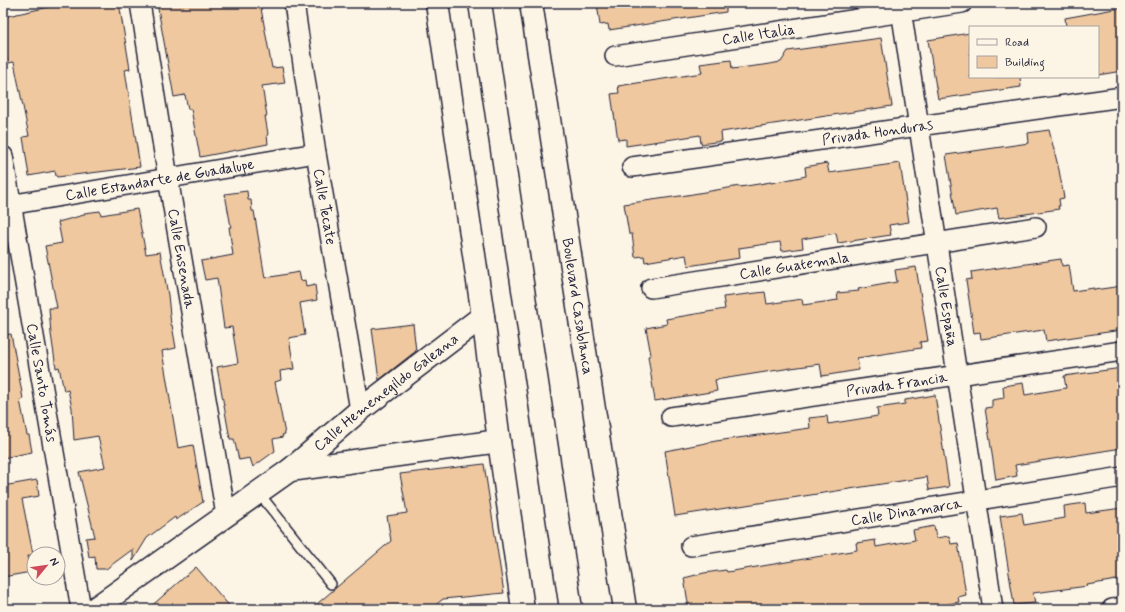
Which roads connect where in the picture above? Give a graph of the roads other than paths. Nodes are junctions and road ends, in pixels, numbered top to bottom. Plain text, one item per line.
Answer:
1 (140, 3) edge
2 (294, 3) edge
3 (437, 3) edge
4 (480, 3) edge
5 (531, 3) edge
6 (962, 3) edge
7 (901, 8) edge
8 (615, 56) dead end
9 (1122, 97) edge
10 (919, 126) junction
11 (316, 153) junction
12 (3, 156) edge
13 (632, 167) dead end
14 (168, 178) junction
15 (7, 206) edge
16 (1036, 227) dead end
17 (937, 243) junction
18 (651, 288) dead end
19 (483, 316) junction
20 (1122, 351) edge
21 (957, 375) junction
22 (360, 410) junction
23 (671, 417) dead end
24 (499, 441) junction
25 (290, 470) junction
26 (1122, 477) edge
27 (258, 492) junction
28 (976, 500) junction
29 (226, 515) junction
30 (691, 546) dead end
31 (331, 584) dead end
32 (1122, 607) edge
33 (81, 609) edge
34 (94, 609) edge
35 (523, 609) edge
36 (571, 609) edge
37 (625, 609) edge
38 (993, 609) edge
39 (1112, 609) edge

1 - 14 street, Calle Ensenada
2 - 11 street, Calle Tecate
3 - 19 street
4 - 36 street
5 - 37 street, Boulevard Casablanca
6 - 7 street
7 - 8 street, Calle Italia
7 - 10 street, Calle España
9 - 10 street, Privada Honduras
10 - 13 street, Privada Honduras
10 - 17 street, Calle España
11 - 14 street, Calle Estandarte de Guadalupe
11 - 22 street, Calle Tecate
12 - 15 street, Calle Santo Tomás
14 - 15 street, Calle Estandarte de Guadalupe
14 - 29 street, Calle Ensenada
15 - 33 street, Calle Santo Tomás
16 - 17 street, Calle Guatemala
17 - 18 street, Calle Guatemala
17 - 21 street, Calle España
19 - 22 street, Calle Hemenegildo Galeana
19 - 24 street
20 - 21 street, Privada Francia
21 - 23 street, Privada Francia
21 - 28 street, Calle España
22 - 25 street, Calle Hemenegildo Galeana
24 - 25 street, Calle Hemenegildo Galeana
24 - 35 street
25 - 27 street, Calle Hemenegildo Galeana
26 - 28 street, Calle Dinamarca
27 - 29 street, Calle Hemenegildo Galeana
27 - 31 lane
28 - 30 street, Calle Dinamarca
28 - 38 street, Calle España
29 - 34 street, Calle Hemenegildo Galeana
32 - 39 street

